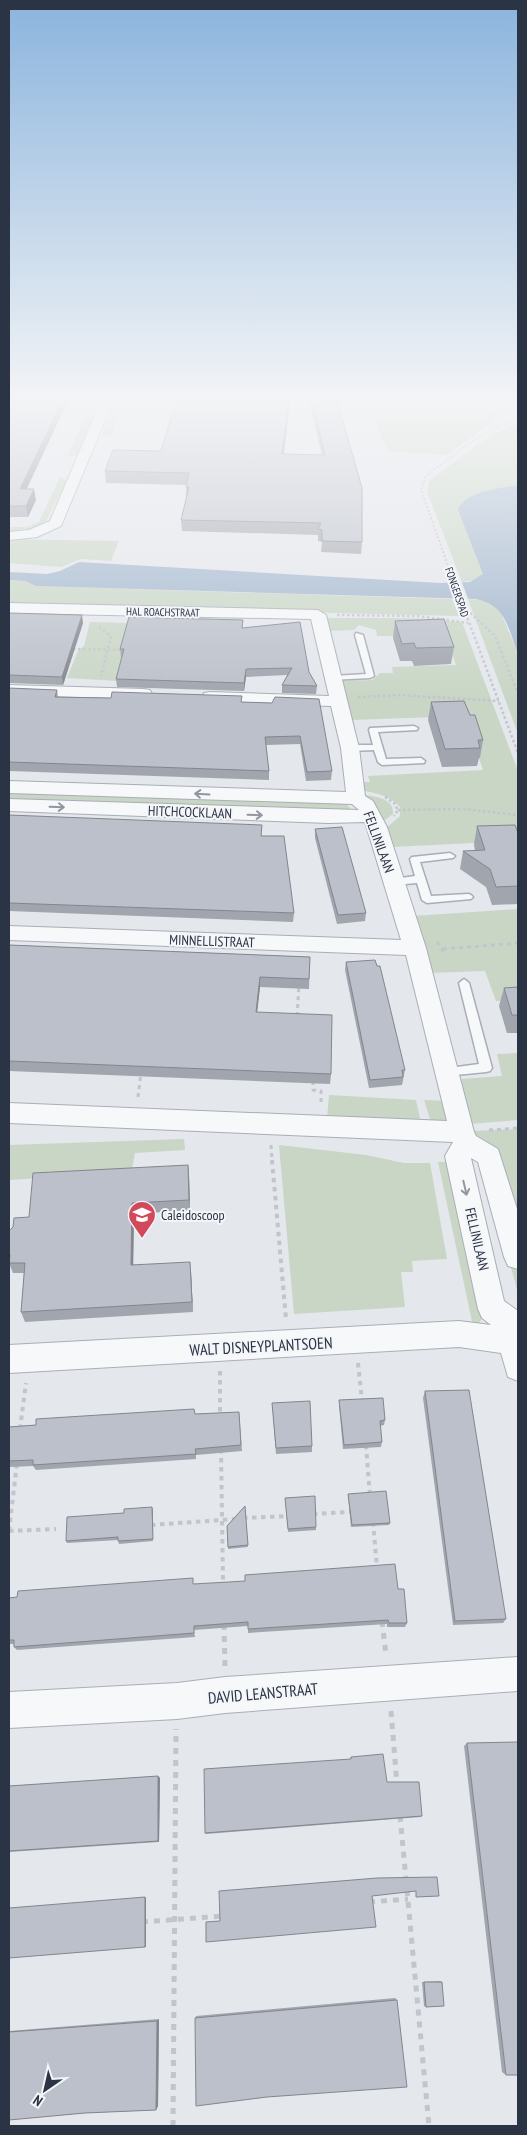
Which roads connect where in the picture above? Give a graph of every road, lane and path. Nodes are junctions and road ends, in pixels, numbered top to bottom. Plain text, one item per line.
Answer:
1 (65, 501) edge
2 (423, 501) edge
3 (9, 536) edge
4 (461, 604) junction
5 (9, 608) edge
6 (100, 610) junction
7 (318, 615) junction
8 (468, 623) junction
9 (359, 635) dead end
10 (69, 649) edge
11 (108, 650) junction
12 (128, 650) edge
13 (333, 678) junction
14 (9, 690) edge
15 (97, 693) junction
16 (518, 694) edge
17 (165, 695) edge
18 (194, 696) edge
19 (346, 699) junction
20 (499, 701) junction
21 (414, 728) dead end
22 (378, 747) junction
23 (350, 748) junction
24 (518, 753) edge
25 (420, 761) dead end
26 (9, 787) edge
27 (356, 798) junction
28 (9, 805) edge
29 (398, 810) dead end
30 (518, 815) edge
31 (371, 816) junction
32 (450, 856) dead end
33 (421, 879) junction
34 (394, 882) junction
35 (468, 897) dead end
36 (9, 933) edge
37 (518, 943) edge
38 (302, 944) junction
39 (415, 948) junction
40 (443, 949) dead end
41 (464, 983) dead end
42 (297, 1024) edge
43 (141, 1071) edge
44 (314, 1072) edge
45 (446, 1072) junction
46 (9, 1113) edge
47 (135, 1117) junction
48 (274, 1123) junction
49 (321, 1125) junction
50 (464, 1138) junction
51 (518, 1257) edge
52 (516, 1339) edge
53 (356, 1340) junction
54 (288, 1344) junction
55 (219, 1348) junction
56 (19, 1359) edge
57 (362, 1407) edge
58 (221, 1424) edge
59 (20, 1435) edge
60 (365, 1435) edge
61 (221, 1443) edge
62 (18, 1454) edge
63 (371, 1501) edge
64 (362, 1511) edge
65 (372, 1511) edge
66 (292, 1515) edge
67 (302, 1515) edge
68 (222, 1519) junction
69 (149, 1525) edge
70 (56, 1529) dead end
71 (9, 1531) edge
72 (378, 1578) edge
73 (223, 1588) edge
74 (382, 1616) edge
75 (224, 1617) edge
76 (518, 1674) edge
77 (388, 1683) junction
78 (225, 1694) junction
79 (176, 1701) junction
80 (9, 1710) edge
81 (398, 1791) edge
82 (400, 1811) edge
83 (408, 1899) junction
84 (360, 1903) edge
85 (234, 1915) edge
86 (176, 1920) junction
87 (137, 1923) edge
88 (173, 2126) edge
89 (428, 2126) edge

1 - 3 street
2 - 4 path, FONGERSPAD
4 - 8 path, FONGERSPAD
4 - 16 path
5 - 6 street, HAL ROACHSTRAAT
6 - 7 street, HAL ROACHSTRAAT
6 - 11 path
7 - 8 path
7 - 13 street, FELLINILAAN
8 - 20 path, FONGERSPAD
9 - 13 lane
10 - 11 path
11 - 12 path
11 - 15 path
13 - 19 street, FELLINILAAN
14 - 15 street
15 - 17 street
18 - 19 street
19 - 20 path
19 - 23 street, FELLINILAAN
20 - 24 path, FONGERSPAD
21 - 22 lane
22 - 23 lane
22 - 25 lane
23 - 27 street, FELLINILAAN
27 -> 26 street, HITCHCOCKLAAN
27 - 31 street, FELLINILAAN
28 -> 31 street, HITCHCOCKLAAN
29 - 30 path
31 - 34 street, FELLINILAAN
32 - 33 lane, FELLINILAAN
33 - 34 lane, FELLINILAAN
33 - 35 lane, FELLINILAAN
34 - 39 street, FELLINILAAN
36 - 38 street, MINNELLISTRAAT
37 - 40 path
38 - 39 street, MINNELLISTRAAT
38 - 42 path
39 - 45 street, FELLINILAAN
41 - 45 lane
43 - 47 path
44 - 49 path
45 - 50 street, FELLINILAAN
46 - 47 street
47 - 48 street
48 - 49 street
48 - 54 path
49 - 50 street
50 - 51 street
50 -> 52 street, FELLINILAAN
52 - 53 street, WALT DISNEYPLANTSOEN
53 - 54 street, WALT DISNEYPLANTSOEN
53 - 57 path
54 - 55 street, WALT DISNEYPLANTSOEN
55 - 56 street, WALT DISNEYPLANTSOEN
55 - 58 path
56 - 59 path
60 - 63 path
61 - 68 path
62 - 71 path
64 - 67 path
65 - 72 path
66 - 68 path
68 - 69 path
68 - 73 path
70 - 71 path
74 - 77 path
75 - 78 path
76 - 77 street, DAVID LEANSTRAAT
77 - 78 street, DAVID LEANSTRAAT
77 - 81 path
78 - 79 street, DAVID LEANSTRAAT
79 - 80 street, DAVID LEANSTRAAT
79 - 86 path
82 - 83 path
83 - 84 path
83 - 89 path
85 - 86 path
86 - 87 path
86 - 88 path

